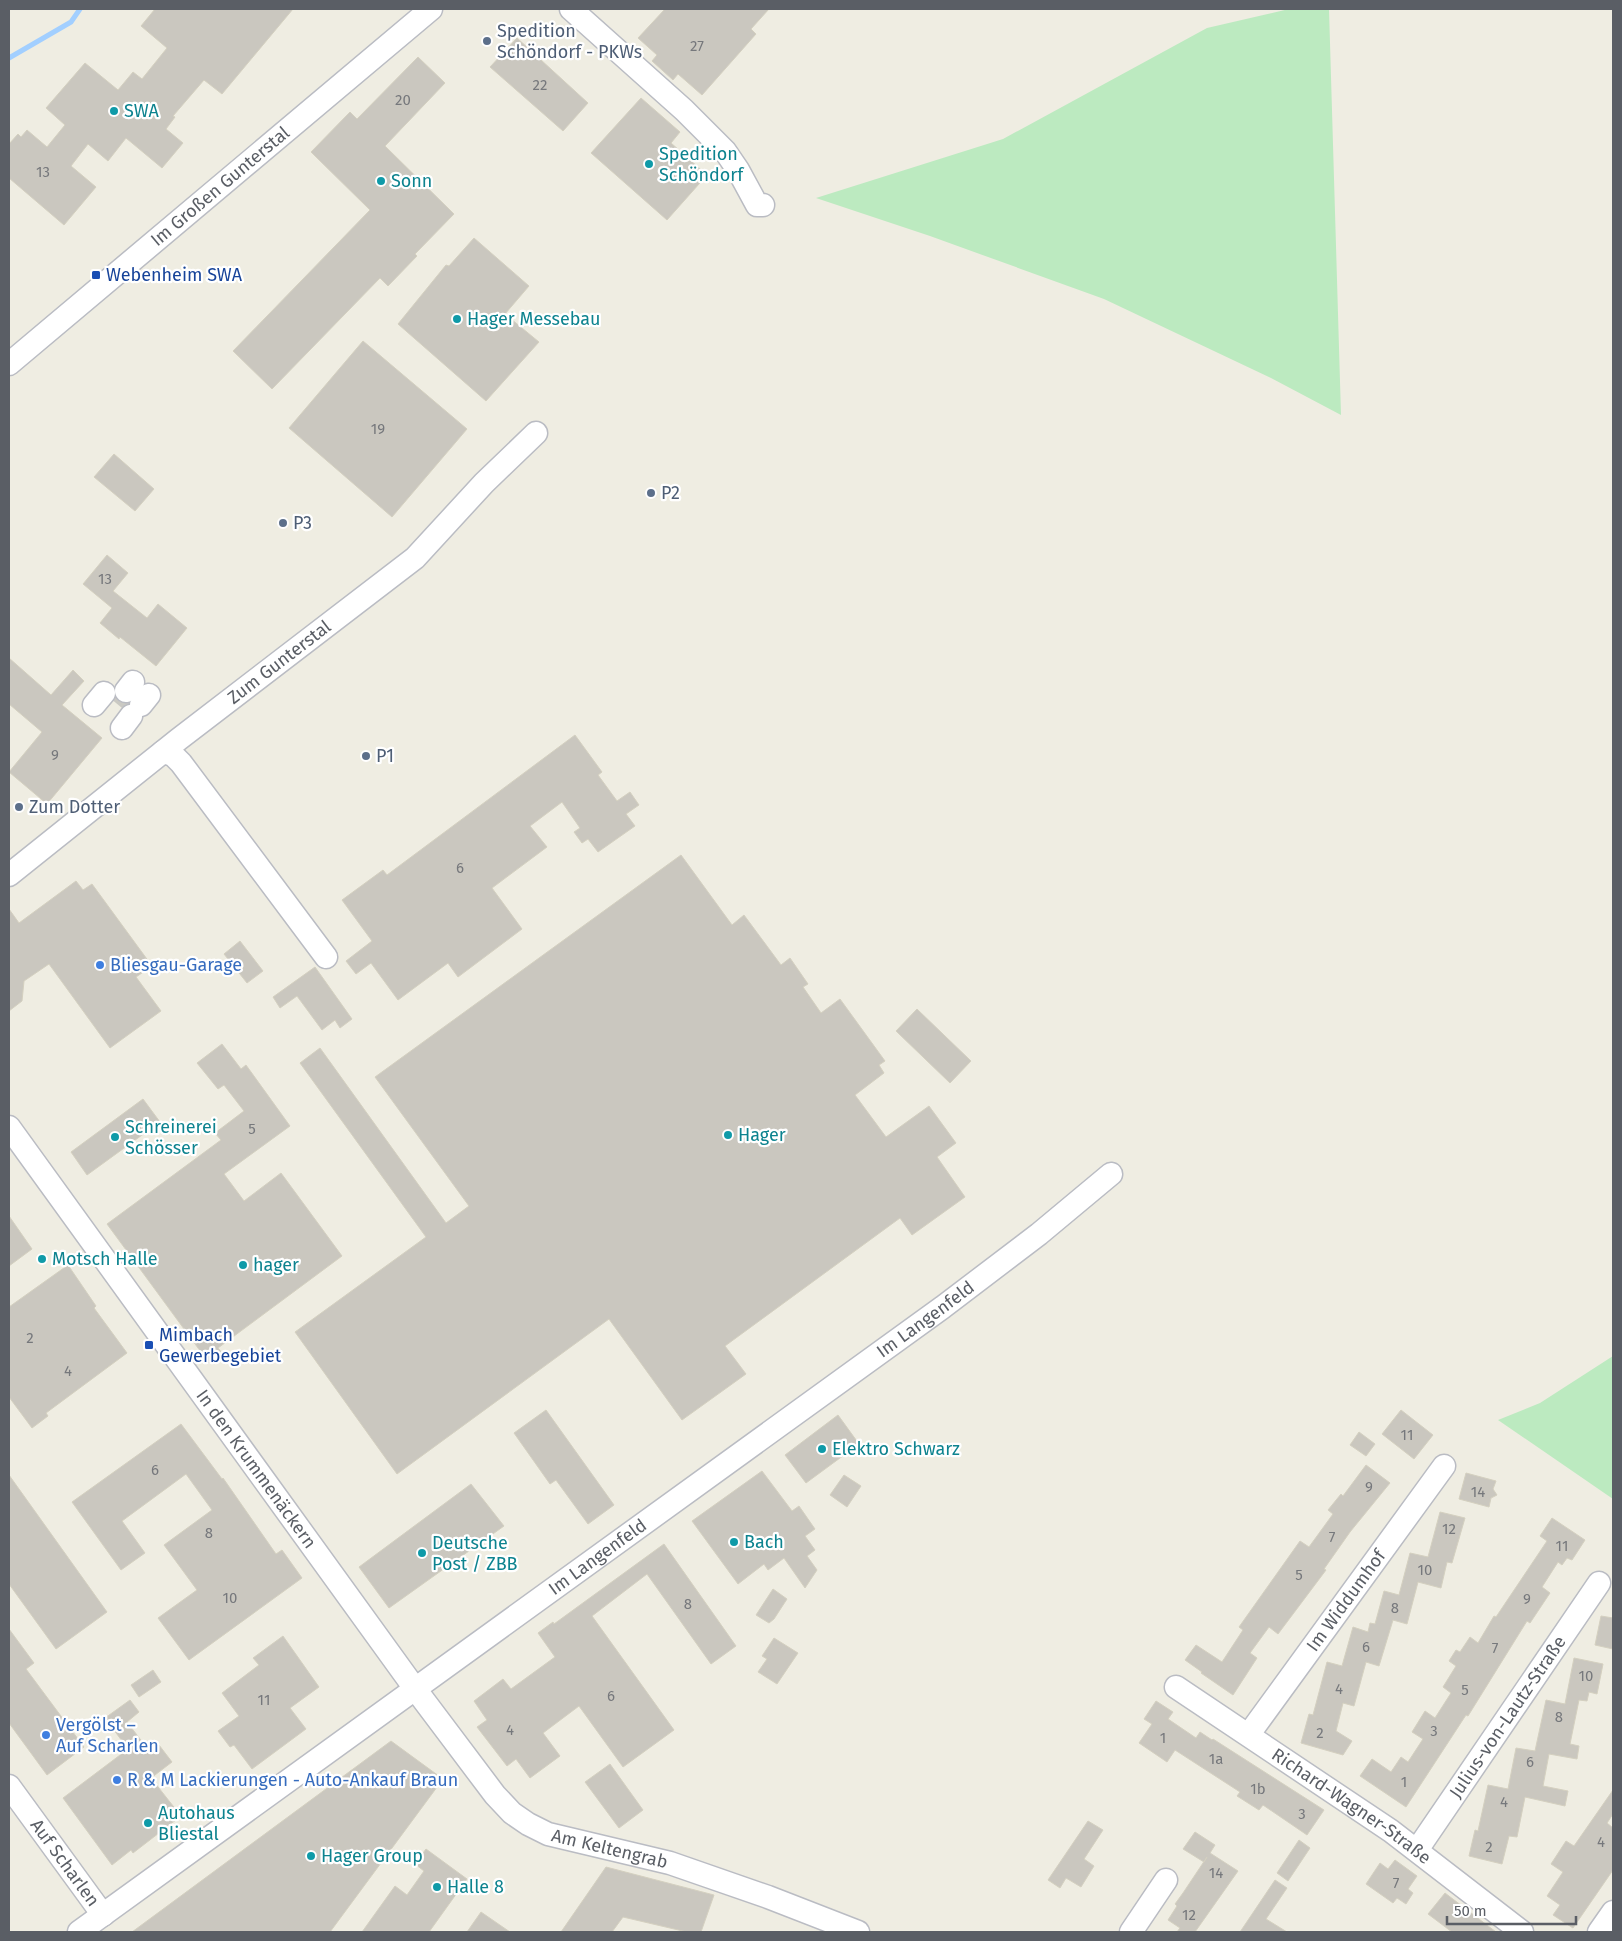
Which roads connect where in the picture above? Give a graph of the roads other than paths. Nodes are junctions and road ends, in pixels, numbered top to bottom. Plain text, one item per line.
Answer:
1 (431, 9) edge
2 (571, 9) edge
3 (760, 205) dead end
4 (9, 364) edge
5 (536, 433) dead end
6 (163, 752) junction
7 (9, 875) edge
8 (321, 951) dead end
9 (9, 1127) edge
10 (1111, 1174) dead end
11 (1444, 1466) dead end
12 (1599, 1583) dead end
13 (1176, 1687) dead end
14 (416, 1690) junction
15 (1249, 1734) junction
16 (9, 1786) edge
17 (1418, 1850) junction
18 (1166, 1880) dead end
19 (1613, 1912) edge
20 (103, 1915) junction
21 (79, 1932) edge
22 (858, 1932) edge
23 (1131, 1932) edge
24 (1522, 1932) edge
25 (1600, 1932) edge

1 - 4 street, Im Großen Gunterstal
2 - 3 street
5 - 6 street, Zum Gunterstal
6 - 7 street, Zum Gunterstal
6 - 8 street
9 - 14 street, In den Krummenäckern
10 - 14 street, Im Langenfeld
11 - 15 street, Im Widdumhof
12 - 17 street, Julius-von-Lautz-Straße
13 - 15 street, Richard-Wagner-Straße
14 - 20 street, Im Langenfeld
14 - 22 street, Am Keltengrab
15 - 17 street, Richard-Wagner-Straße
16 - 20 street, Auf Scharlen
17 - 24 street, Richard-Wagner-Straße
18 - 23 street
19 - 25 street
20 - 21 street, Im Langenfeld

